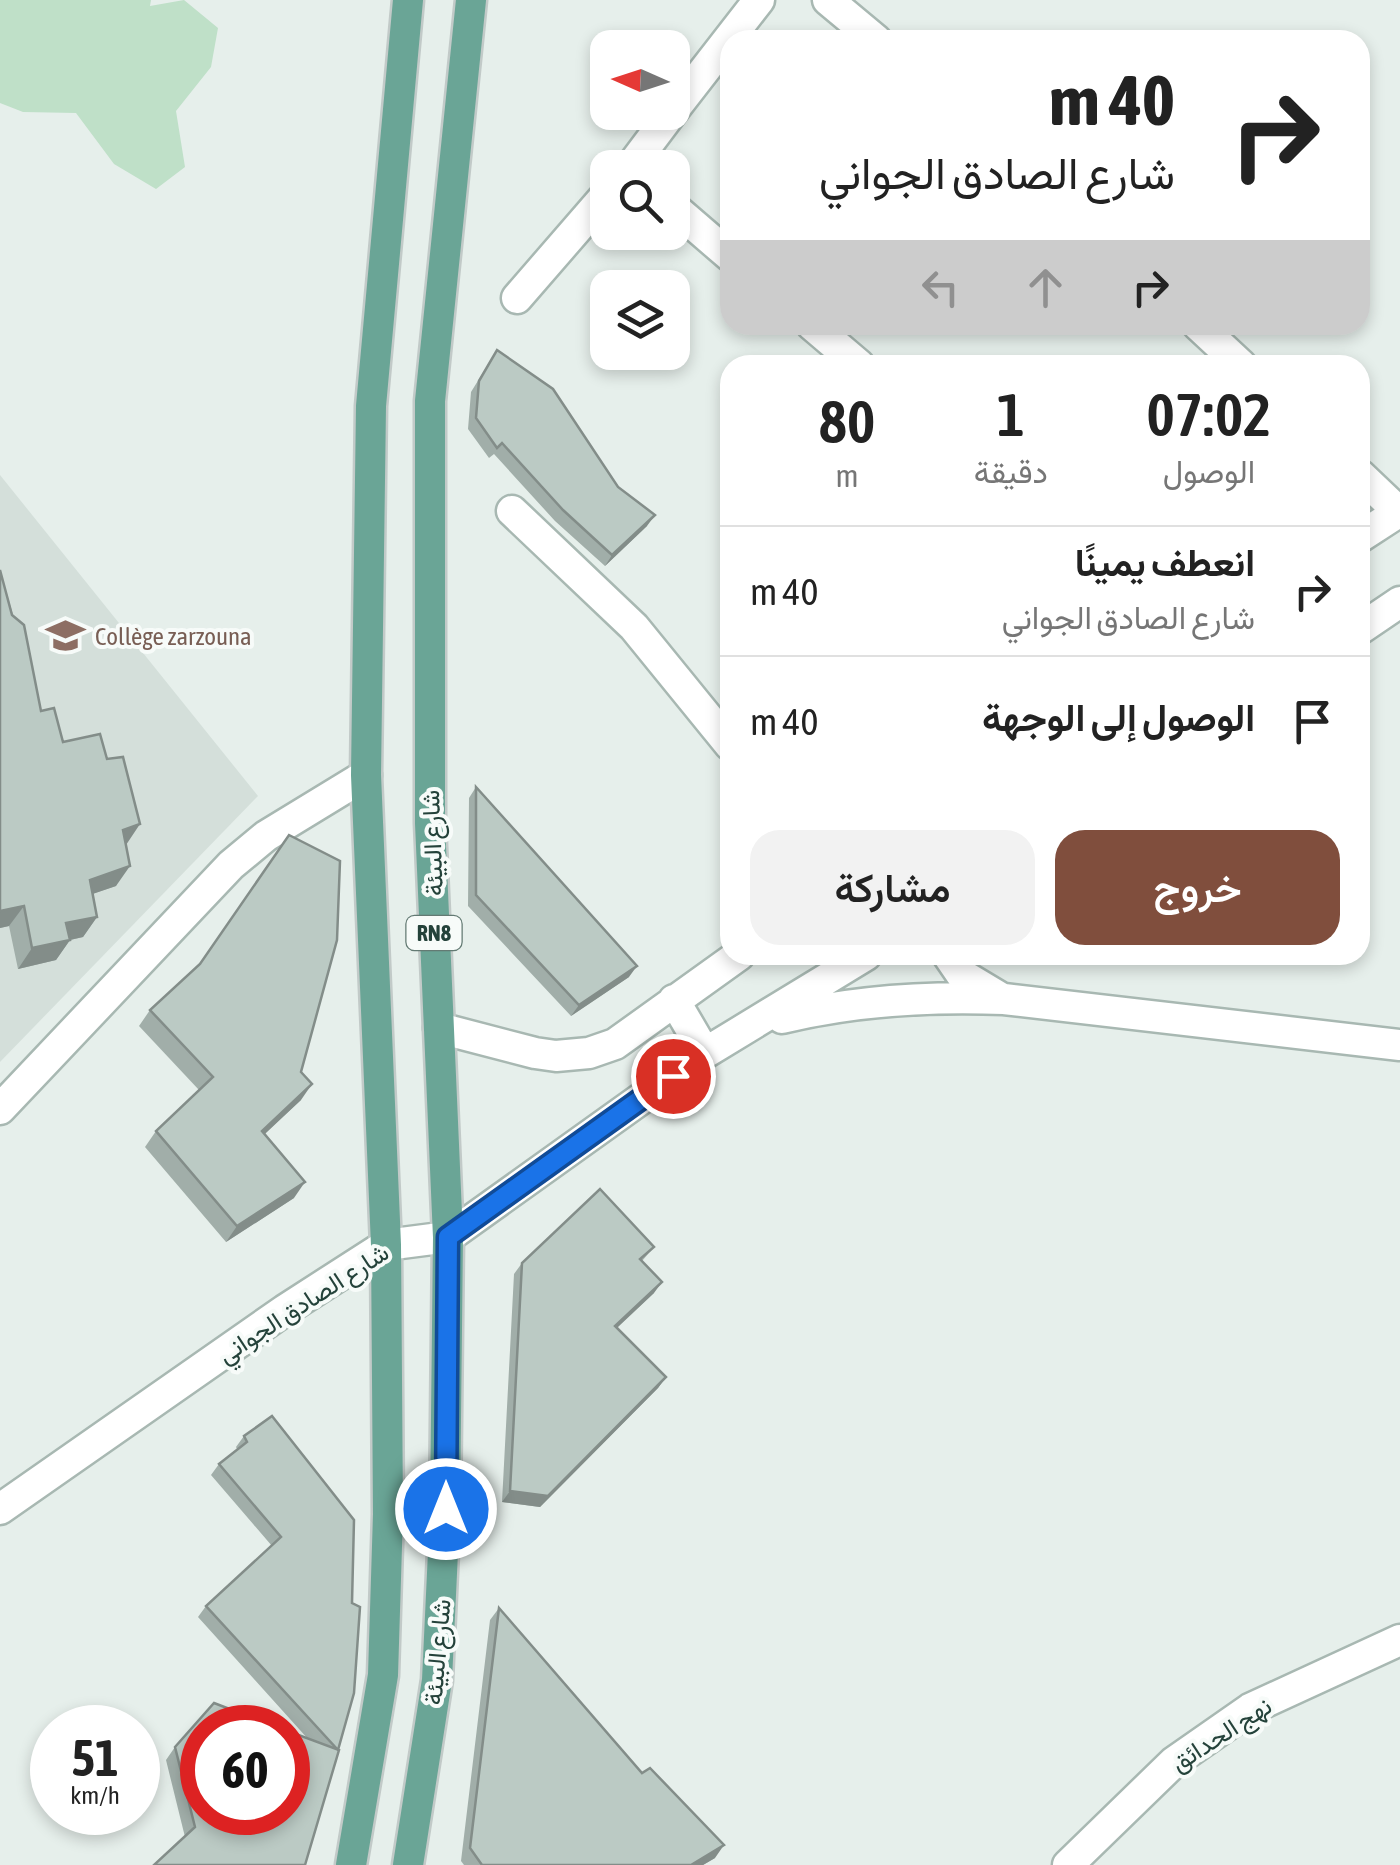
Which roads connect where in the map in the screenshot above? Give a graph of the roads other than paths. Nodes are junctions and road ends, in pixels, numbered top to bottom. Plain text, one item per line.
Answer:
1 (408, 0) edge
2 (471, 0) edge
3 (759, 0) edge
4 (828, 0) edge
5 (736, 30) edge
6 (864, 30) edge
7 (720, 50) edge
8 (690, 89) edge
9 (590, 215) edge
10 (690, 222) edge
11 (720, 247) edge
12 (517, 298) dead end
13 (824, 335) edge
14 (1209, 335) edge
15 (847, 355) edge
16 (1230, 355) edge
17 (1370, 484) edge
18 (1400, 511) edge
19 (512, 512) dead end
20 (1370, 530) edge
21 (1400, 602) edge
22 (1370, 622) edge
23 (720, 733) edge
24 (366, 775) junction
25 (725, 965) edge
26 (850, 965) edge
27 (955, 965) edge
28 (1004, 999) junction
29 (674, 1000) junction
30 (756, 1024) junction
31 (439, 1028) junction
32 (1400, 1045) edge
33 (706, 1053) junction
34 (0, 1110) edge
35 (448, 1237) junction
36 (386, 1244) junction
37 (0, 1509) edge
38 (1400, 1640) edge
39 (352, 1865) edge
40 (408, 1865) edge
41 (1068, 1865) edge

1 - 24 main road, شارع البيئة / RN8
2 - 31 main road, شارع البيئة / RN8
3 - 5 street
4 - 6 street
7 - 8 street
9 - 12 street
10 - 11 street
13 - 15 street
14 - 16 street
17 - 18 street
18 - 20 street
19 - 23 street
21 - 22 street
24 - 34 street
24 - 36 main road, شارع البيئة / RN8
25 - 29 street
26 - 30 street, شارع الصادق الجواني
27 - 28 street
28 - 30 street
28 - 32 street
29 - 31 street
29 - 33 street
30 - 33 street, شارع الصادق الجواني
31 - 35 main road, شارع البيئة / RN8
33 - 35 street, شارع الصادق الجواني
35 - 36 street, شارع الصادق الجواني
35 - 40 main road, شارع البيئة / RN8
36 - 37 street, شارع الصادق الجواني
36 - 39 main road, شارع البيئة / RN8
38 - 41 street, نهج الحدائق

